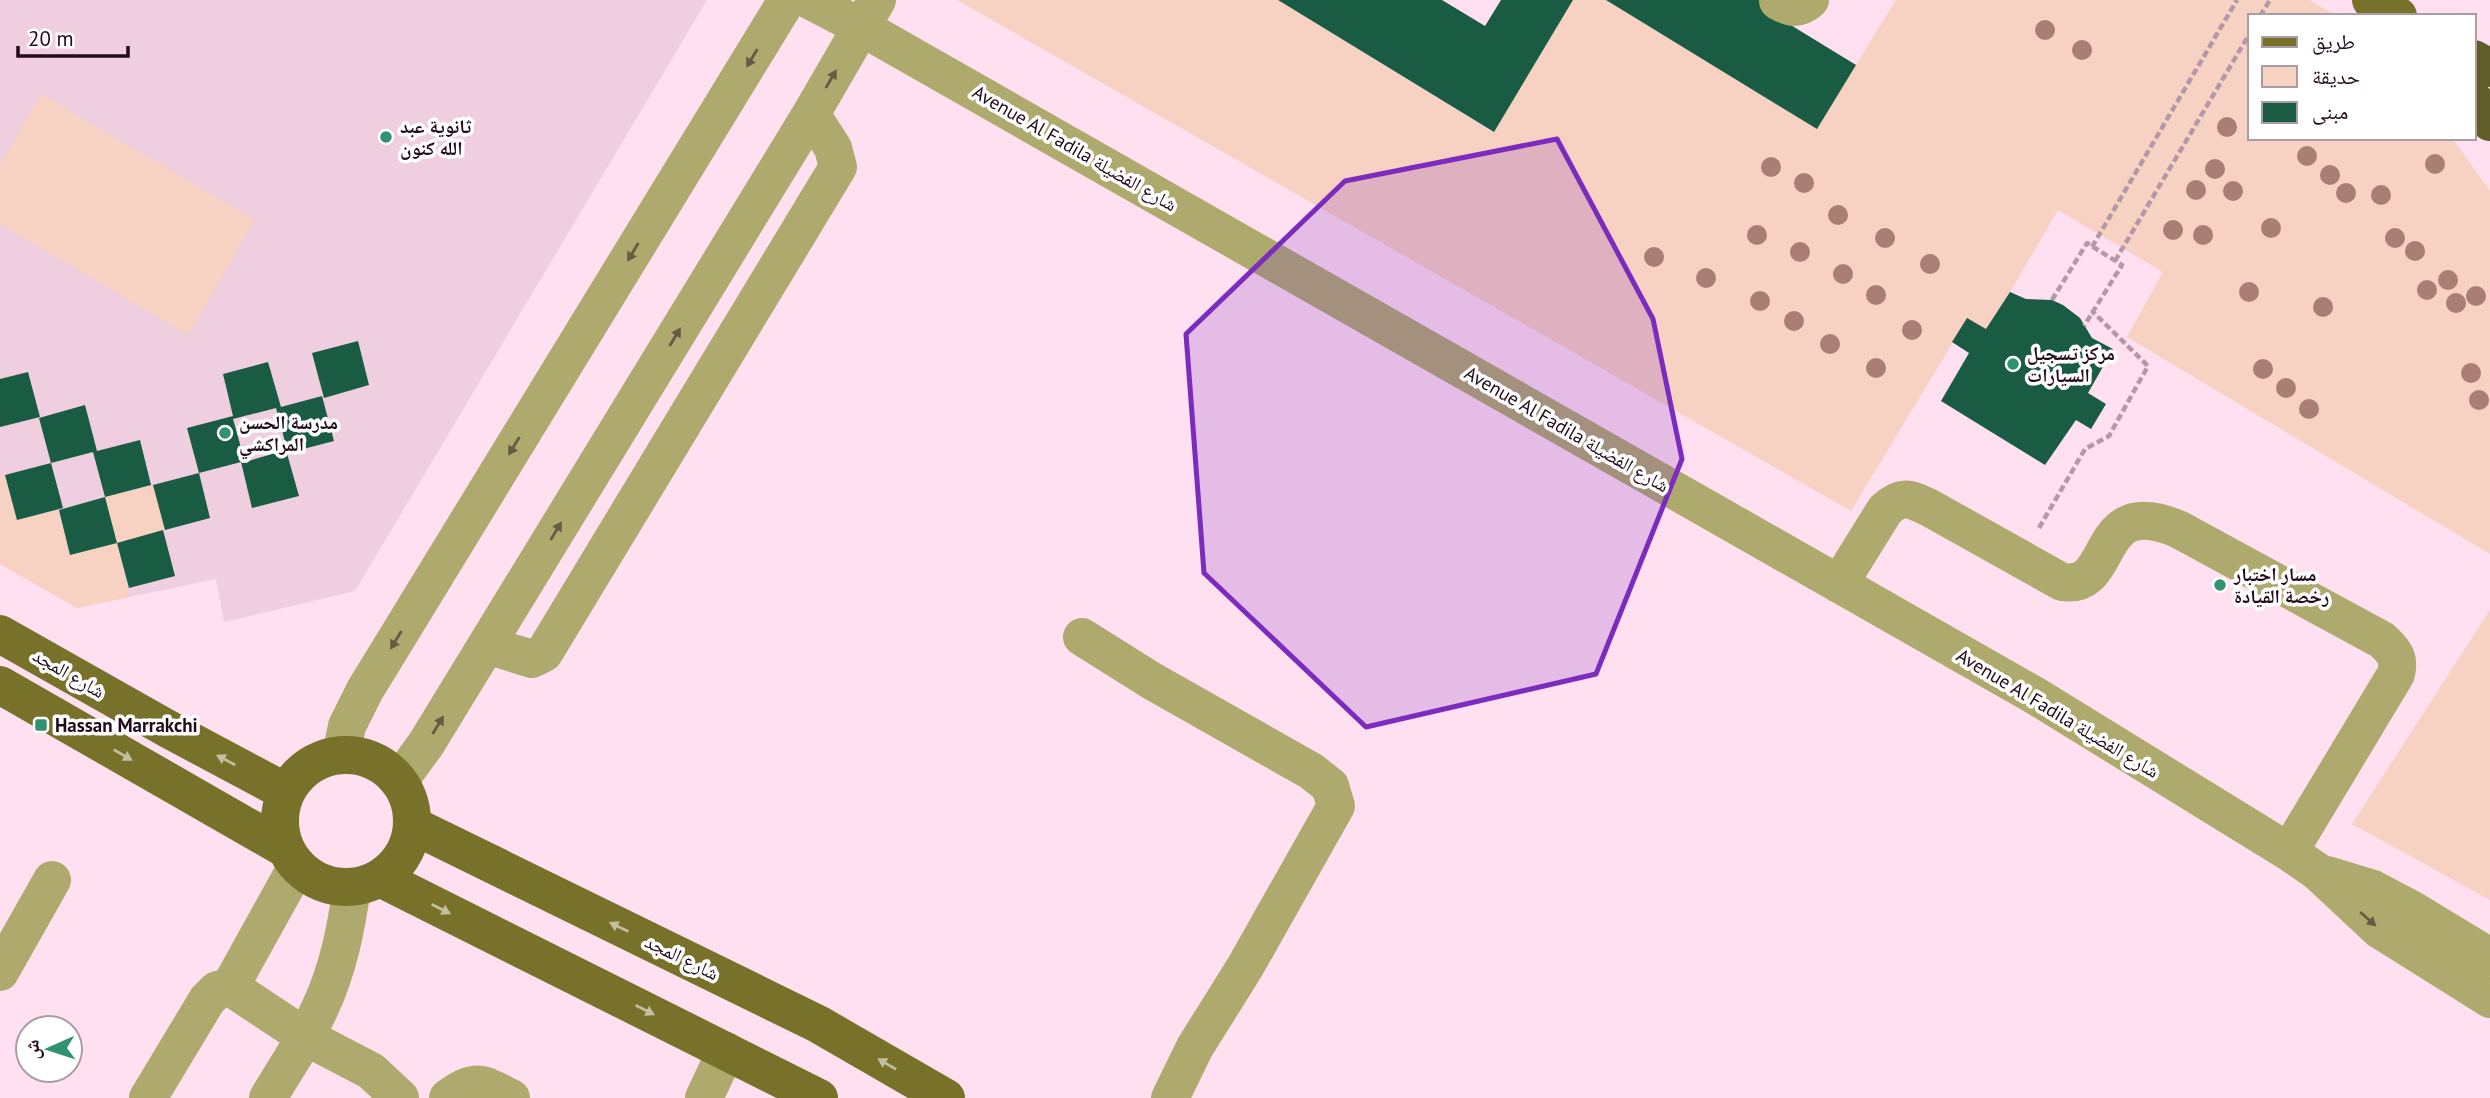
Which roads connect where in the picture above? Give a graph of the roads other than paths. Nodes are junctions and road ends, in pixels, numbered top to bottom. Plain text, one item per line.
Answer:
1 (787, 0) edge
2 (809, 0) edge
3 (1810, 0) edge
4 (2371, 0) edge
5 (1778, 1) edge
6 (869, 13) edge
7 (2395, 14) edge
8 (2476, 103) edge
9 (811, 114) junction
10 (2490, 122) edge
11 (1839, 584) junction
12 (0, 634) edge
13 (1082, 638) dead end
14 (487, 645) junction
15 (0, 685) edge
16 (341, 755) junction
17 (399, 781) junction
18 (286, 792) junction
19 (412, 825) junction
20 (291, 857) junction
21 (2304, 862) junction
22 (52, 880) dead end
23 (366, 883) junction
24 (2490, 957) edge
25 (0, 972) edge
26 (230, 987) junction
27 (2490, 999) edge
28 (304, 1036) junction
29 (726, 1051) junction
30 (148, 1098) edge
31 (268, 1098) edge
32 (400, 1098) edge
33 (448, 1098) edge
34 (511, 1098) edge
35 (704, 1098) edge
36 (819, 1098) edge
37 (946, 1098) edge
38 (1170, 1098) edge

1 -> 16 street
2 - 6 street, Avenue Al Fadila شارع الفضيلة
3 - 5 street
4 - 7 main road
9 -> 6 street
6 - 11 street, Avenue Al Fadila شارع الفضيلة
8 - 10 highway
14 -> 9 street
9 - 14 street
11 - 21 street, Avenue Al Fadila شارع الفضيلة
11 - 21 street
18 -> 12 main road, شارع المجد
13 - 38 street
17 -> 14 street
15 -> 20 main road
16 - 17 main road
16 - 18 main road
17 - 19 main road
18 - 20 main road
19 - 23 main road
37 -> 19 main road, شارع المجد
20 - 23 main road
20 - 26 street
21 - 24 street, Avenue Al Fadila شارع الفضيلة
21 -> 27 street, Avenue Al Fadila شارع الفضيلة
22 - 25 street
23 - 28 street
23 -> 29 main road
26 - 28 street
26 - 30 street
28 - 31 street
28 - 32 street
29 - 35 street
29 - 36 main road
33 - 34 street

